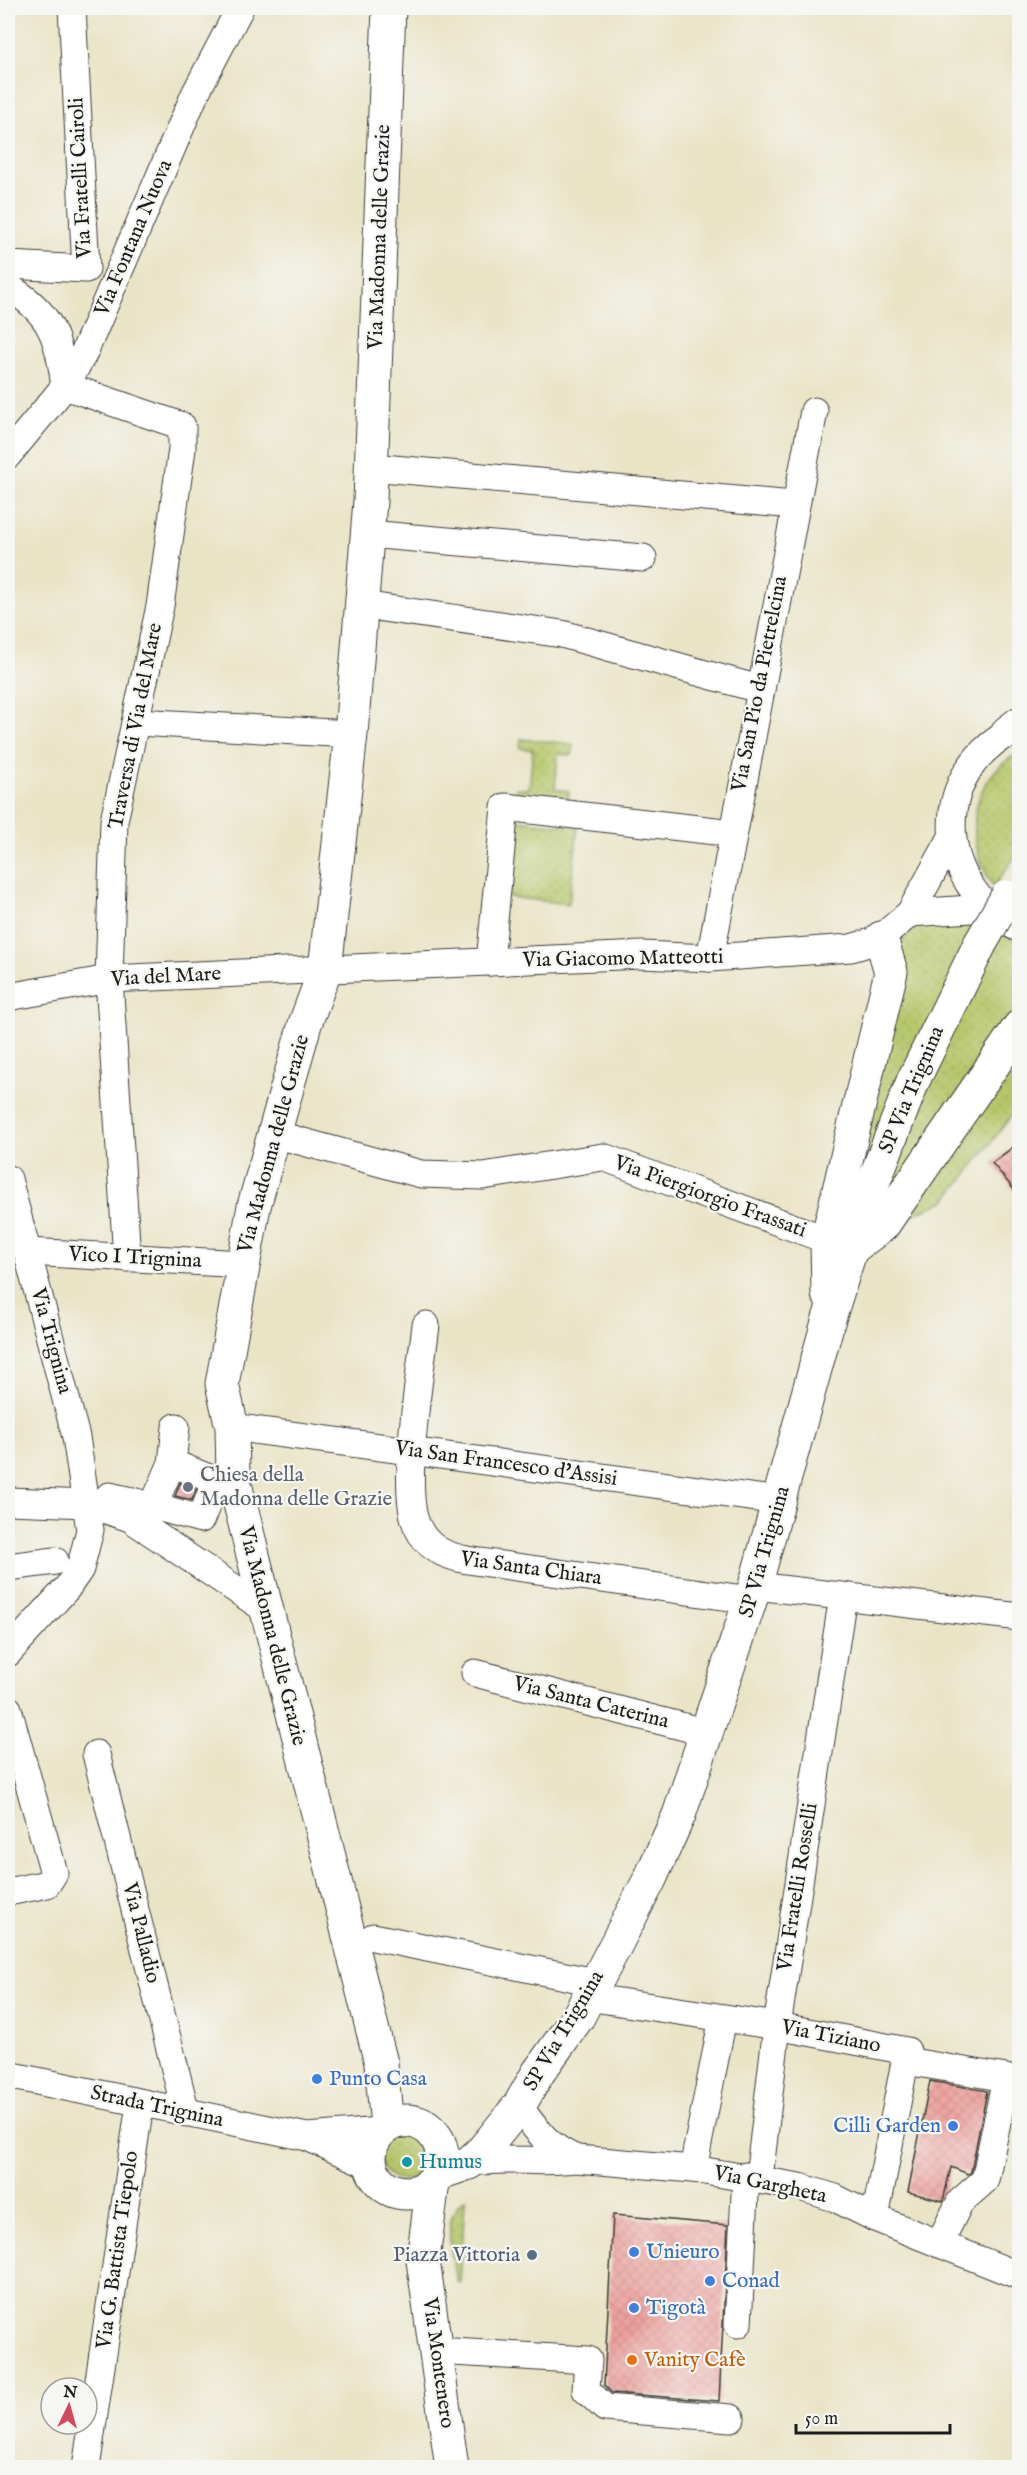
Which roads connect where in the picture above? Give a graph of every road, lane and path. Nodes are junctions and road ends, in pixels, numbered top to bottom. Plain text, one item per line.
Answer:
1 (72, 8) edge
2 (240, 8) edge
3 (389, 8) edge
4 (8, 265) edge
5 (8, 287) edge
6 (65, 386) junction
7 (814, 411) dead end
8 (8, 455) edge
9 (371, 467) junction
10 (794, 505) junction
11 (368, 534) junction
12 (643, 558) dead end
13 (362, 605) junction
14 (759, 689) junction
15 (136, 722) junction
16 (1016, 728) edge
17 (351, 734) junction
18 (733, 832) junction
19 (952, 837) junction
20 (1004, 895) edge
21 (910, 913) junction
22 (1020, 929) edge
23 (881, 938) junction
24 (710, 958) junction
25 (490, 962) junction
26 (325, 970) junction
27 (109, 979) junction
28 (8, 997) edge
29 (1020, 1026) edge
30 (274, 1134) junction
31 (8, 1179) edge
32 (839, 1244) junction
33 (27, 1252) junction
34 (127, 1258) junction
35 (243, 1264) junction
36 (426, 1325) dead end
37 (176, 1427) dead end
38 (232, 1427) junction
39 (412, 1451) junction
40 (172, 1463) junction
41 (224, 1478) junction
42 (8, 1501) edge
43 (780, 1501) junction
44 (87, 1504) junction
45 (153, 1506) junction
46 (55, 1562) dead end
47 (8, 1567) edge
48 (753, 1593) junction
49 (843, 1596) junction
50 (266, 1609) junction
51 (1020, 1617) edge
52 (8, 1653) edge
53 (475, 1672) dead end
54 (8, 1710) edge
55 (708, 1733) junction
56 (96, 1754) dead end
57 (8, 1892) edge
58 (373, 1937) dead end
59 (591, 1990) junction
60 (723, 2018) junction
61 (777, 2026) junction
62 (906, 2061) junction
63 (8, 2075) edge
64 (140, 2104) junction
65 (519, 2106) junction
66 (186, 2113) junction
67 (402, 2128) junction
68 (494, 2134) junction
69 (307, 2137) junction
70 (577, 2158) junction
71 (469, 2163) junction
72 (370, 2166) junction
73 (693, 2169) junction
74 (753, 2177) junction
75 (435, 2178) junction
76 (391, 2190) junction
77 (875, 2218) junction
78 (939, 2244) junction
79 (423, 2260) junction
80 (1020, 2276) edge
81 (738, 2324) dead end
82 (436, 2351) junction
83 (731, 2418) dead end
84 (86, 2468) edge
85 (452, 2468) edge

1 - 4 street, Via Fratelli Cairoli
2 - 6 street, Via Fontana Nuova
3 - 9 main road, Via Madonna delle Grazie
5 - 6 street
6 - 8 street, Via Fontana Nuova
6 - 15 street, Traversa di Via del Mare
7 - 10 street, Via San Pio da Pietrelcina
9 - 10 street
9 - 11 main road, Via Madonna delle Grazie
10 - 14 street, Via San Pio da Pietrelcina
11 - 12 street
11 - 13 main road, Via Madonna delle Grazie
13 - 14 street
13 - 17 main road, Via Madonna delle Grazie
14 - 18 street, Via San Pio da Pietrelcina
15 - 17 street
15 - 27 street, Traversa di Via del Mare
16 - 19 street
17 - 26 main road, Via Madonna delle Grazie
18 - 24 street, Via San Pio da Pietrelcina
18 - 25 street
19 - 20 street
19 - 21 street, Via Giacomo Matteotti
20 - 21 street
20 - 22 street
20 - 32 main road, SP Via Trignina, bridge
21 - 23 street, Via Giacomo Matteotti
23 - 24 street, Via Giacomo Matteotti
23 - 32 main road
24 - 25 street, Via Giacomo Matteotti
25 - 26 street, Via Giacomo Matteotti
26 - 27 street, Via del Mare
26 - 30 main road, Via Madonna delle Grazie
27 - 28 street, Via del Mare
27 - 34 street, Traversa di Via del Mare
29 - 32 main road
30 - 32 street, Via Piergiorgio Frassati
30 - 35 main road, Via Madonna delle Grazie
31 - 33 street, Via Trignina
32 - 43 main road, SP Via Trignina
33 - 34 street, Vico I Trignina
33 - 44 street, Via Trignina
34 - 35 street, Vico I Trignina
35 - 38 main road, Via Madonna delle Grazie
36 - 39 street, Via Santa Chiara
37 - 40 street
38 - 39 street, Via San Francesco d'Assisi
38 - 41 main road, Via Madonna delle Grazie
39 - 43 street, Via San Francesco d'Assisi
39 - 48 street, Via Santa Chiara
40 - 41 street
40 - 45 street
41 - 45 street
41 - 50 main road, Via Madonna delle Grazie
42 - 44 street
43 - 48 main road, SP Via Trignina
44 - 45 street
44 - 50 street
44 - 52 street
46 - 47 street
48 - 49 street, Via Santa Chiara
48 - 55 main road, SP Via Trignina
49 - 51 street, Via Santa Chiara
49 - 61 street, Via Fratelli Rosselli
50 - 67 main road, Via Madonna delle Grazie
53 - 55 street, Via Santa Caterina
54 - 57 street
55 - 59 main road, SP Via Trignina
56 - 66 street, Via Palladio
58 - 59 street, Via Tiziano
59 - 60 street, Via Tiziano
59 - 65 main road, SP Via Trignina
60 - 61 street, Via Tiziano
60 - 73 street
61 - 62 street, Via Tiziano
61 - 74 street, Via Fratelli Rosselli
62 - 77 street, Via Tiziano
62 - 78 street
63 - 64 street, Strada Trignina
64 - 66 street, Strada Trignina
64 - 84 street, Via G. Battista Tiepolo
65 - 68 main road, SP Via Trignina
65 - 70 street
66 - 69 street, Strada Trignina
67 - 68 main road
67 - 69 street, Strada Trignina
67 - 72 main road
67 - 75 main road
68 - 71 main road, SP Via Trignina
69 - 72 street, Strada Trignina
70 - 71 street
70 - 73 street, Via Gargheta
71 - 75 main road
72 - 76 main road
73 - 74 street, Via Gargheta
74 - 77 street, Via Gargheta
74 - 81 street, Via Fratelli Rosselli
75 - 76 main road
75 - 79 main road
76 - 79 main road
77 - 78 street, Via Gargheta
78 - 80 street, Via Gargheta
79 - 82 main road, Via Montenero
82 - 83 street
82 - 85 main road, Via Montenero

